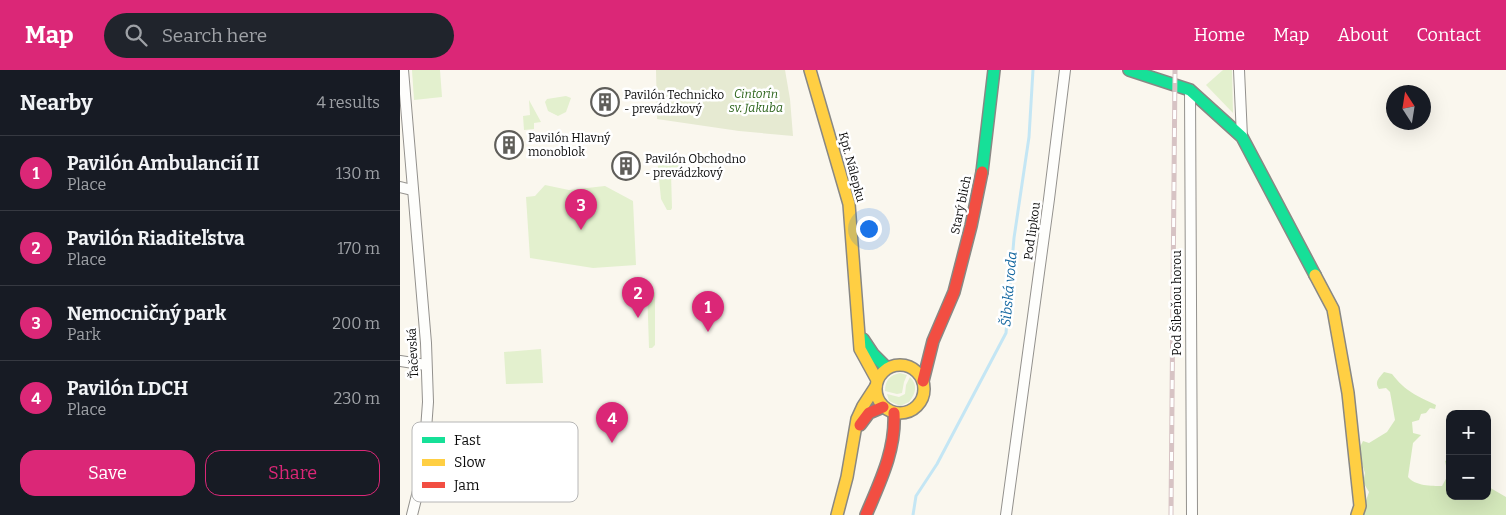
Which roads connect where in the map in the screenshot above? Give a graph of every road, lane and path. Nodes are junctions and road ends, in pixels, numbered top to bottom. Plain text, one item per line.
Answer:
1 (403, 70) edge
2 (810, 70) edge
3 (994, 70) edge
4 (1065, 70) edge
5 (1129, 70) edge
6 (1239, 70) edge
7 (1190, 90) junction
8 (1242, 137) junction
9 (400, 187) edge
10 (412, 190) junction
11 (858, 332) junction
12 (933, 341) junction
13 (400, 361) edge
14 (426, 365) junction
15 (906, 365) junction
16 (887, 368) junction
17 (923, 381) junction
18 (876, 383) junction
19 (883, 407) junction
20 (894, 413) junction
21 (908, 420) junction
22 (427, 422) edge
23 (854, 434) junction
24 (892, 446) junction
25 (415, 502) edge
26 (412, 515) edge
27 (837, 515) edge
28 (866, 515) edge
29 (1006, 515) edge
30 (1192, 515) edge
31 (1357, 515) edge

1 - 10 street, Ťačevská
2 - 11 street, Kpt. Nálepku
3 - 12 street, Starý blich
4 - 29 street, Pod lipkou
5 - 7 street
6 - 8 street
7 - 8 street
7 - 30 street, Pod Šibeňou horou
8 - 31 street
9 - 10 street
10 - 14 street, Ťačevská
11 - 16 street
11 - 18 street, Kpt. Nálepku
12 - 15 street, Starý blich
12 - 17 street, Starý blich
13 - 14 street
14 - 22 street, Ťačevská
15 - 16 street
15 - 17 street
16 - 18 street
17 - 21 street
18 - 19 street
18 - 23 street
19 - 20 street
19 - 23 street
20 - 21 street
20 - 24 street
21 - 24 street
23 - 27 street
24 - 28 street
25 - 26 street, Ťačevská

